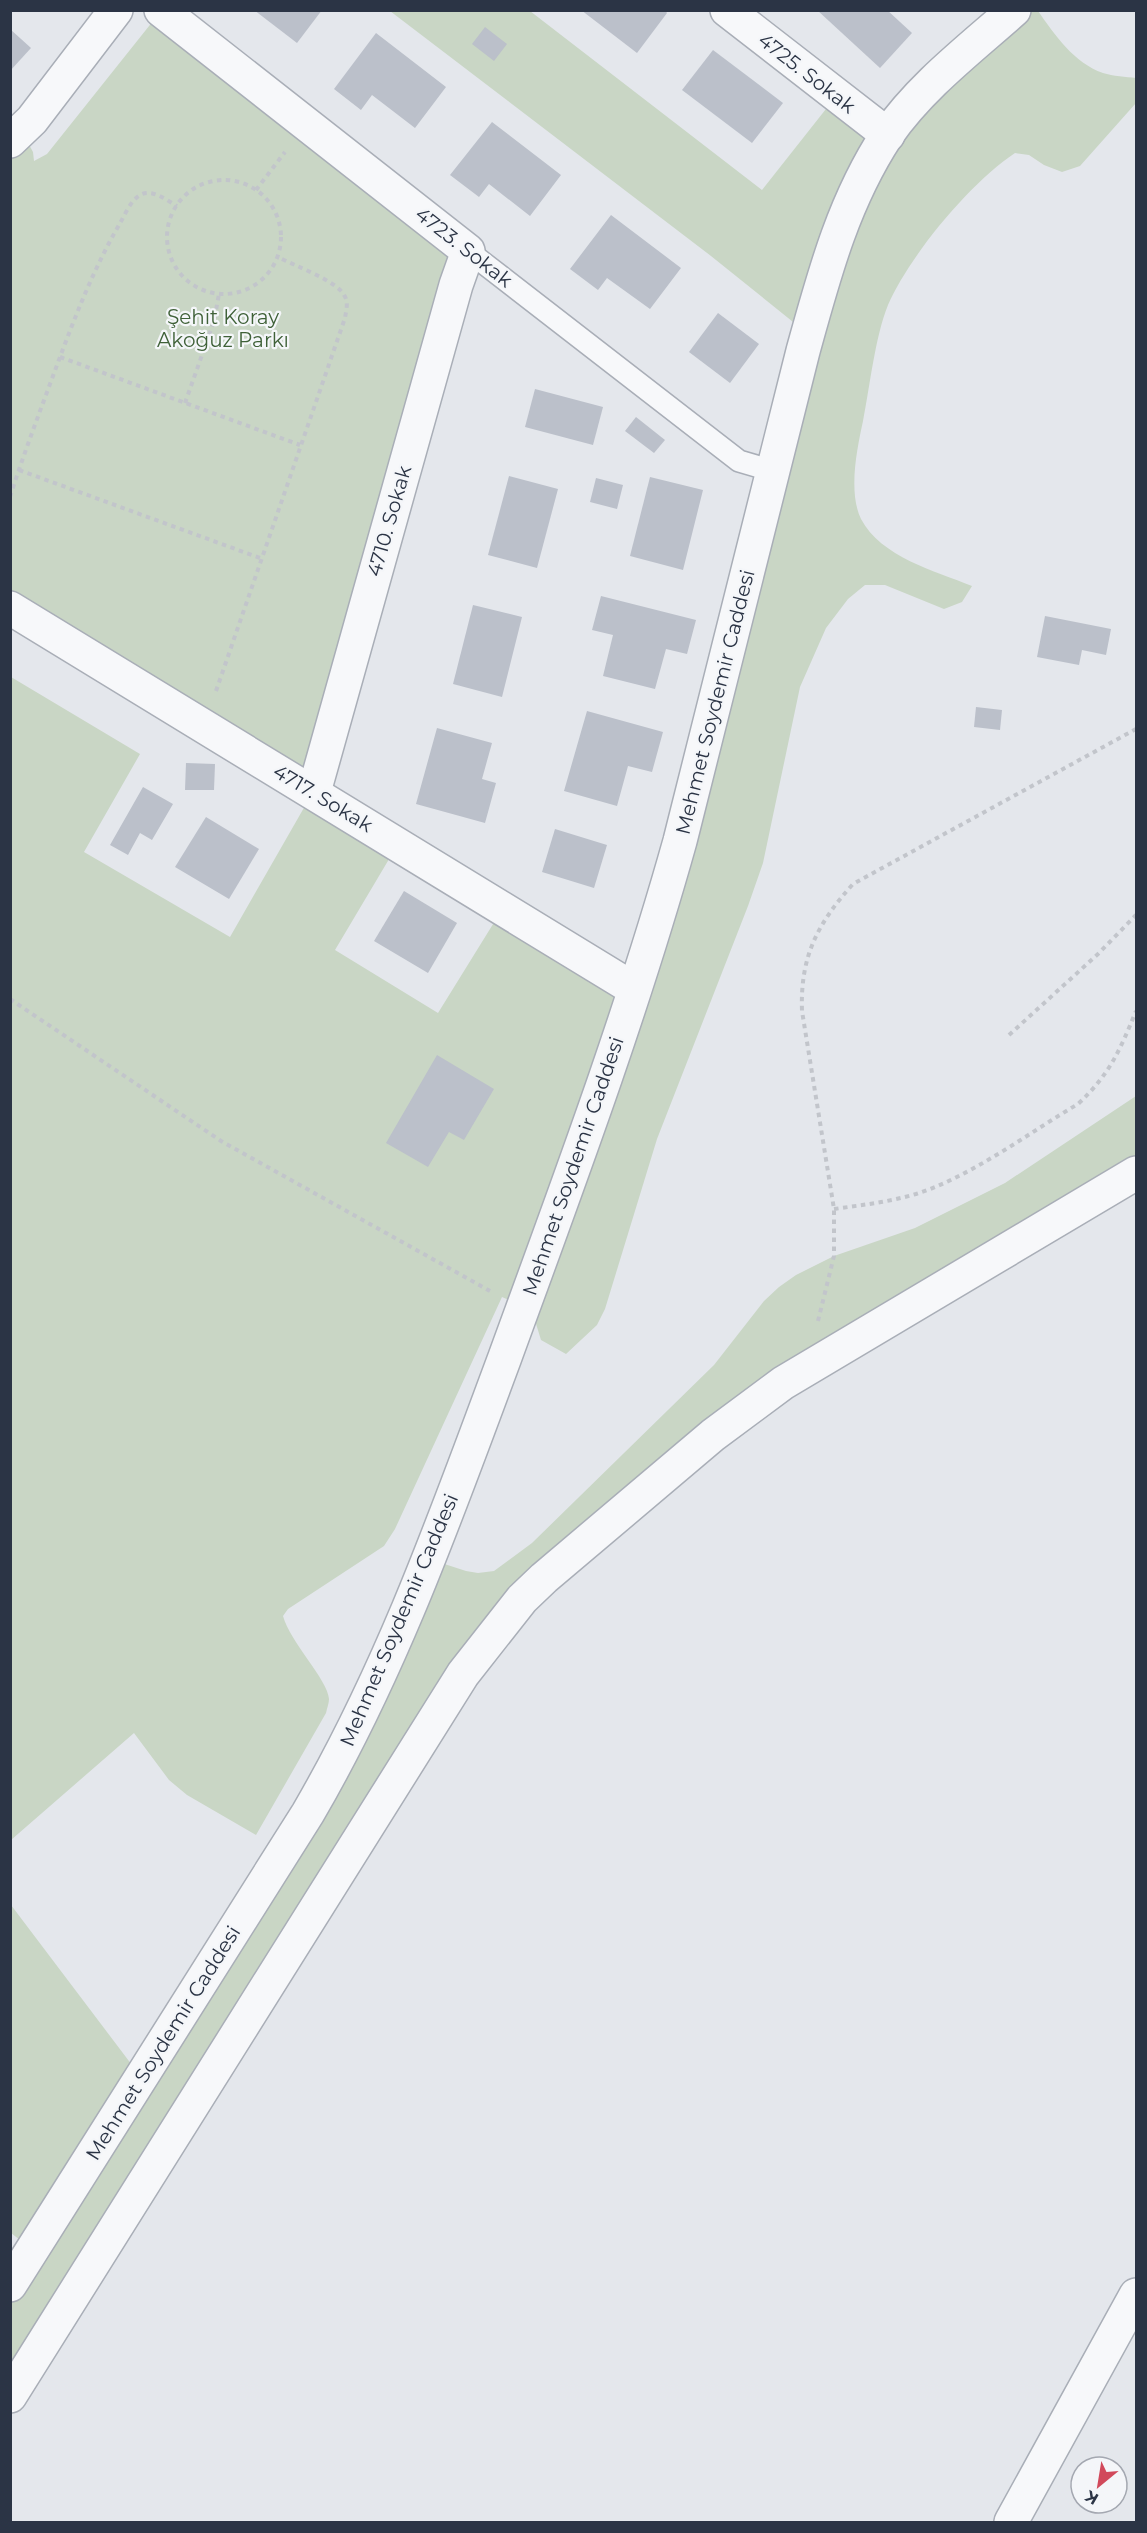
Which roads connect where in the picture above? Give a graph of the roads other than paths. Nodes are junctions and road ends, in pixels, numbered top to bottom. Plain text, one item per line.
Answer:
1 (116, 10) edge
2 (161, 10) edge
3 (727, 10) edge
4 (1014, 10) edge
5 (888, 135) junction
6 (16, 136) edge
7 (468, 251) junction
8 (773, 471) junction
9 (10, 608) edge
10 (314, 792) junction
11 (634, 989) junction
12 (1137, 1173) edge
13 (10, 2285) edge
14 (1137, 2295) edge
15 (10, 2396) edge
16 (1011, 2523) edge

1 - 6 street
2 - 7 street, 4723. Sokak
3 - 5 street, 4725. Sokak
4 - 5 street, Mehmet Soydemir Caddesi
5 - 8 street, Mehmet Soydemir Caddesi
7 - 8 lane, 4723. Sokak
7 - 10 street, 4710. Sokak
8 - 11 street, Mehmet Soydemir Caddesi
9 - 10 street, 4717. Sokak
10 - 11 street, 4717. Sokak
11 - 13 street, Mehmet Soydemir Caddesi
12 - 15 street
14 - 16 street

